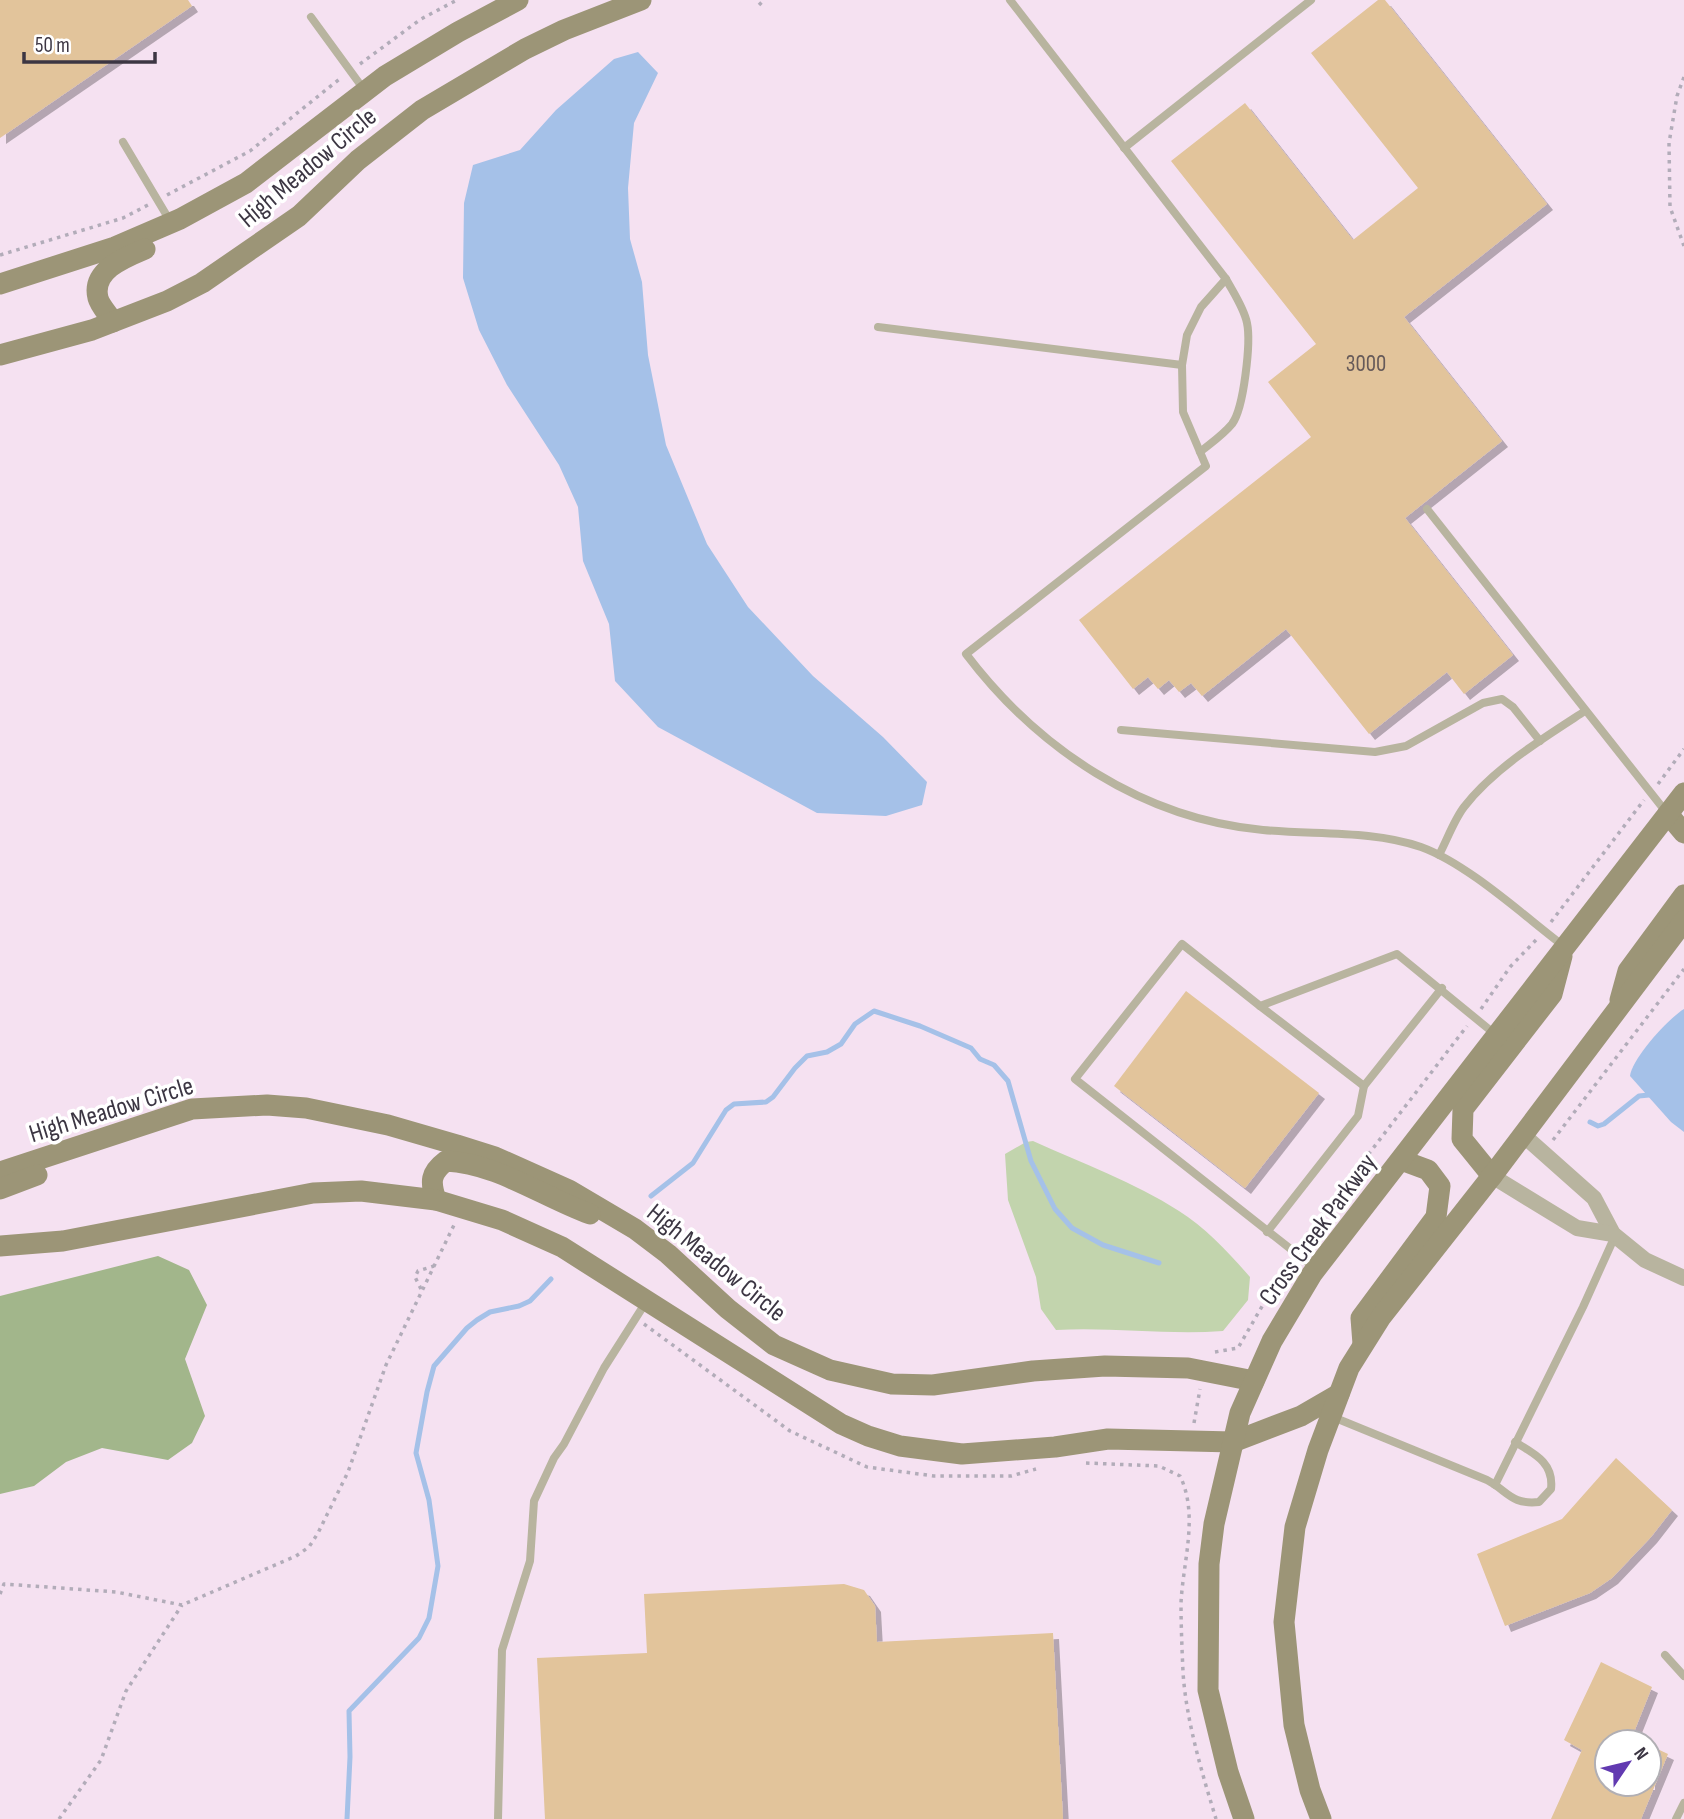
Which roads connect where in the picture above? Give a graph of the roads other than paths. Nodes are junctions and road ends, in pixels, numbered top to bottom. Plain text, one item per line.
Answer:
1 (518, 0) edge
2 (641, 0) edge
3 (1010, 0) edge
4 (1311, 0) edge
5 (311, 17) dead end
6 (365, 91) junction
7 (123, 142) dead end
8 (1124, 148) junction
9 (246, 183) junction
10 (171, 223) junction
11 (1226, 279) junction
12 (0, 284) edge
13 (113, 322) junction
14 (878, 327) dead end
15 (0, 355) edge
16 (1182, 365) junction
17 (1200, 452) junction
18 (1427, 509) dead end
19 (1585, 711) junction
20 (1121, 730) dead end
21 (1540, 741) junction
22 (1684, 793) edge
23 (1668, 814) junction
24 (1684, 833) edge
25 (1439, 855) junction
26 (1684, 895) edge
27 (1684, 921) edge
28 (1565, 947) junction
29 (1442, 988) junction
30 (1260, 1006) junction
31 (1617, 1012) junction
32 (1496, 1035) junction
33 (1364, 1086) junction
34 (192, 1109) junction
35 (1522, 1134) junction
36 (1401, 1160) junction
37 (0, 1172) edge
38 (1492, 1176) junction
39 (0, 1189) edge
40 (436, 1200) junction
41 (635, 1229) junction
42 (1267, 1232) junction
43 (1614, 1235) junction
44 (0, 1246) edge
45 (1316, 1269) junction
46 (1684, 1278) edge
47 (642, 1309) junction
48 (1363, 1344) junction
49 (1254, 1381) junction
50 (1339, 1394) junction
51 (1331, 1416) junction
52 (1233, 1442) junction
53 (1515, 1442) junction
54 (1495, 1485) junction
55 (1665, 1655) dead end
56 (1684, 1676) edge
57 (1684, 1803) edge
58 (498, 1819) edge
59 (1244, 1819) edge
60 (1321, 1819) edge
61 (1676, 1819) edge

1 - 6 street, High Meadow Circle
2 - 13 street, High Meadow Circle
3 - 8 lane
4 - 8 lane
5 - 6 lane
6 - 9 street, High Meadow Circle
7 - 10 lane
8 - 11 lane
9 - 10 street, High Meadow Circle
9 - 13 street
10 - 12 street, High Meadow Circle
11 - 16 lane
11 - 17 lane
13 - 15 street, High Meadow Circle
14 - 16 lane
16 - 17 lane
17 - 25 lane
18 - 19 lane
19 - 21 lane
19 - 23 lane
20 - 21 lane
21 - 25 lane
22 - 23 street, Cross Creek Parkway
23 - 24 street
23 - 28 street, Cross Creek Parkway
25 - 28 lane
26 - 31 street
27 - 31 street
28 - 32 street, Cross Creek Parkway
28 - 38 street
29 - 30 lane
29 - 32 lane
29 - 33 lane
30 - 33 lane
30 - 42 lane
31 - 35 street
32 - 36 street, Cross Creek Parkway
33 - 42 lane
34 - 37 street, High Meadow Circle
34 - 39 street
34 - 41 street, High Meadow Circle
35 - 38 street
35 - 43 street
36 - 45 street, Cross Creek Parkway
36 - 48 street
38 - 43 street
38 - 48 street
40 - 41 street
40 - 44 street
40 - 47 street
41 - 49 street, High Meadow Circle
42 - 45 lane
43 - 46 street
43 - 53 lane
45 - 49 street, Cross Creek Parkway
47 - 52 street
47 - 58 lane
48 - 50 street
49 - 52 street, Cross Creek Parkway
50 - 51 street
50 - 52 street
51 - 54 lane
51 - 60 street
52 - 59 street, Cross Creek Parkway
53 - 54 lane
53 - 54 lane
55 - 56 lane
57 - 61 lane

